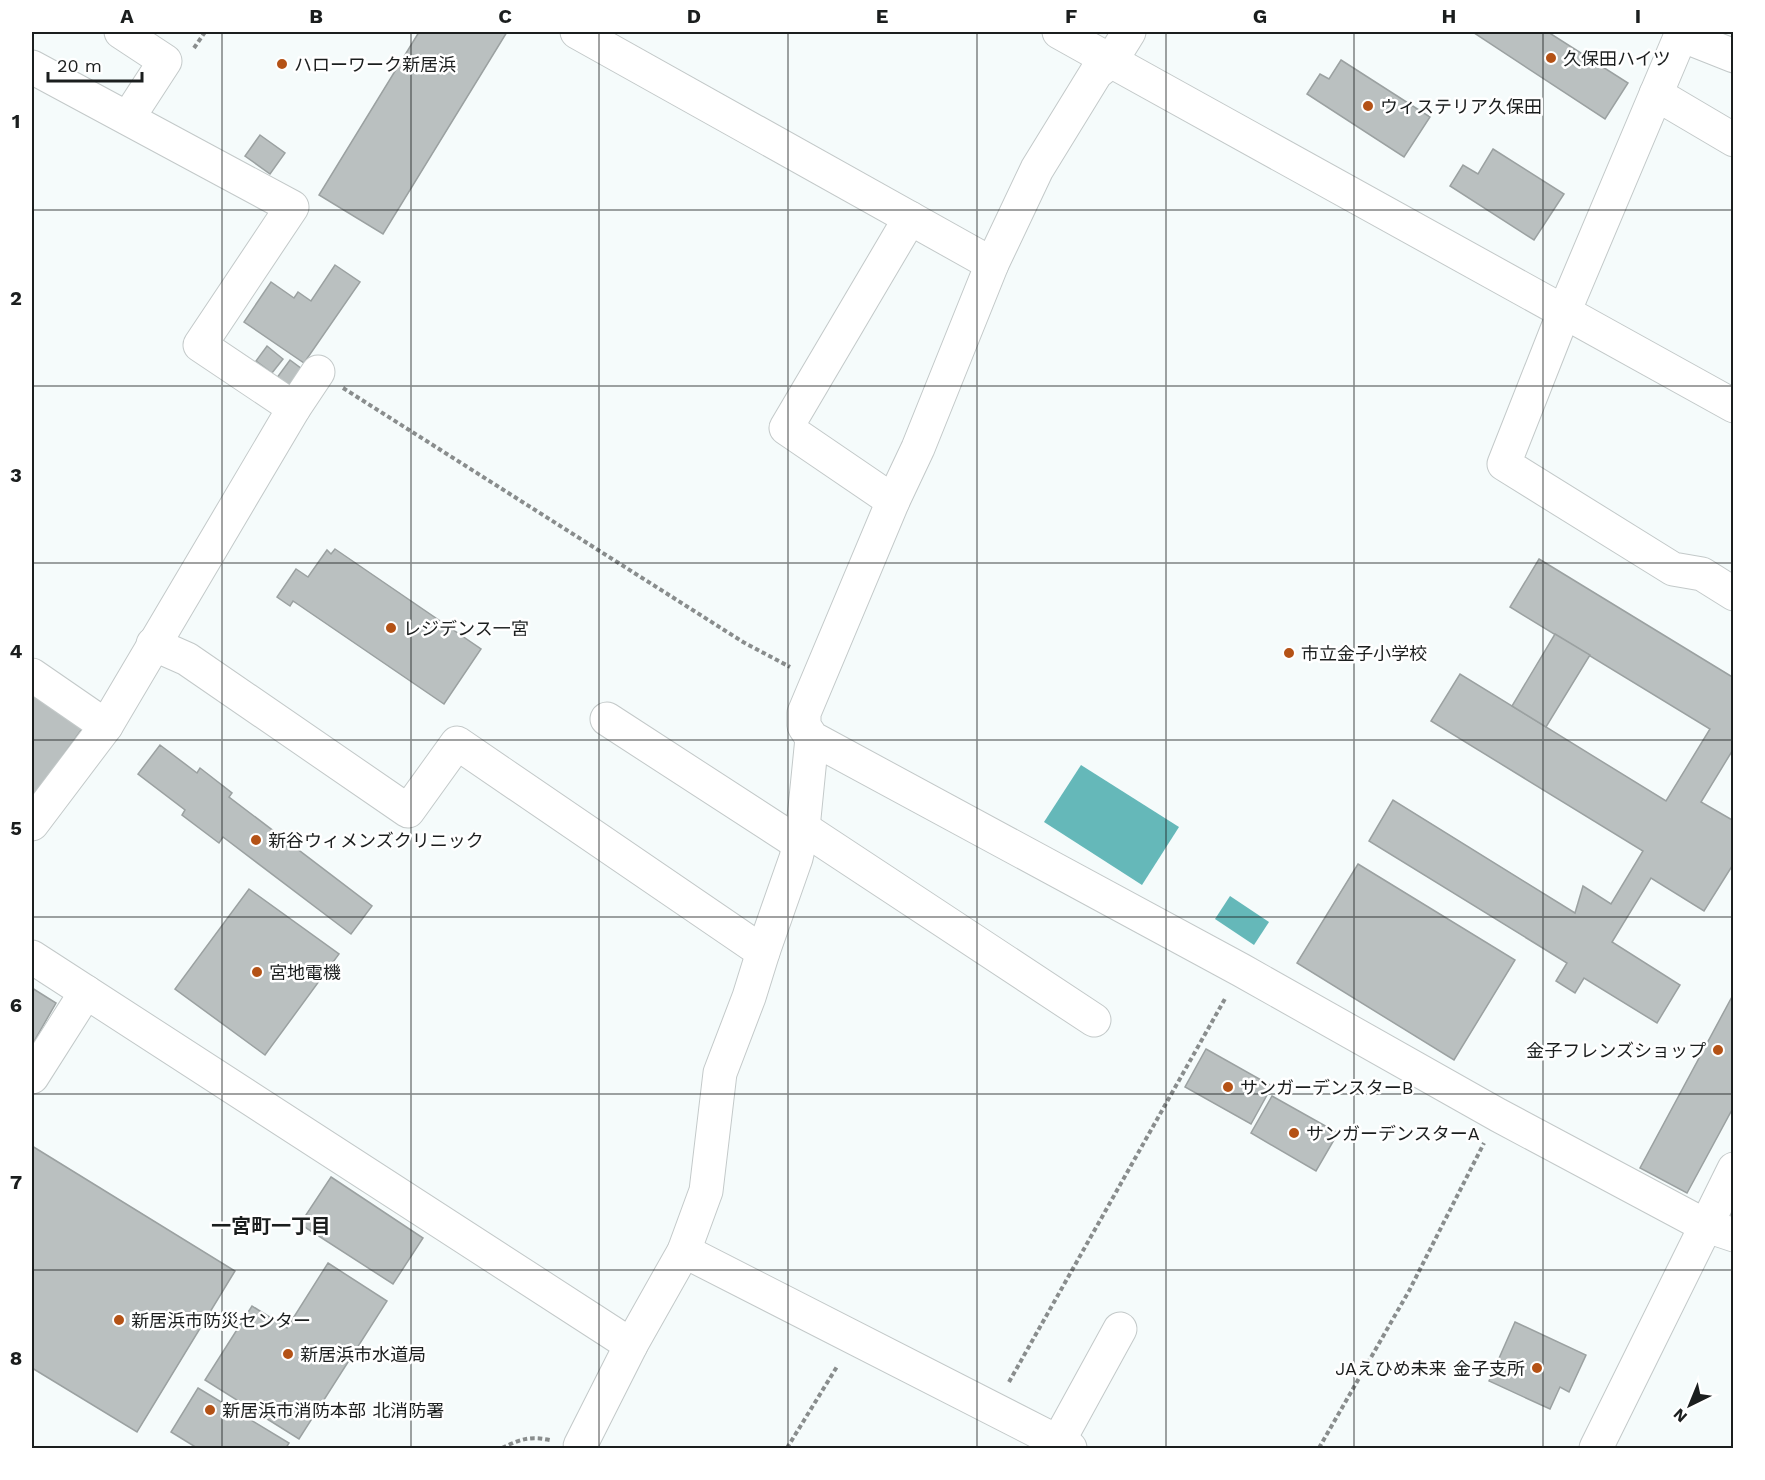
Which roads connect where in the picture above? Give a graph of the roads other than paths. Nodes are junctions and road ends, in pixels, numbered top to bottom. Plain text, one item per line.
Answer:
1 (121, 32) edge
2 (577, 32) edge
3 (1059, 32) edge
4 (1129, 32) edge
5 (1676, 33) edge
6 (1734, 56) edge
7 (1111, 61) junction
8 (32, 67) edge
9 (1656, 94) junction
10 (128, 118) junction
11 (1734, 140) edge
12 (910, 218) junction
13 (992, 264) junction
14 (1564, 312) junction
15 (318, 372) road end
16 (1734, 406) edge
17 (294, 408) junction
18 (893, 501) junction
19 (1734, 594) edge
20 (153, 644) junction
21 (32, 675) edge
22 (608, 719) dead end
23 (106, 726) junction
24 (812, 738) junction
25 (32, 825) edge
26 (801, 835) junction
27 (763, 952) junction
28 (32, 957) edge
29 (86, 992) junction
30 (1094, 1020) dead end
31 (32, 1077) edge
32 (1734, 1168) edge
33 (1719, 1230) edge
34 (684, 1251) junction
35 (1120, 1329) dead end
36 (631, 1345) junction
37 (1064, 1445) edge
38 (581, 1447) edge
39 (1596, 1449) edge

1 - 10 street
2 - 12 street
3 - 7 street
4 - 7 street
5 - 6 street
5 - 9 street
7 - 13 street
7 - 14 street
8 - 10 street
9 - 11 street
9 - 14 street
10 - 17 street
12 - 13 street
12 - 18 street
13 - 18 street
14 - 16 street
14 - 19 street
15 - 17 street
17 - 20 street
18 - 24 street
20 - 23 street
20 - 27 street
21 - 23 street
22 - 26 street
23 - 25 street
24 - 26 street
24 - 33 street
26 - 27 street
26 - 30 street
27 - 34 street
28 - 29 street
29 - 31 street
29 - 36 street
32 - 33 street
33 - 39 street
34 - 36 street
34 - 37 street
35 - 37 street
36 - 38 street

